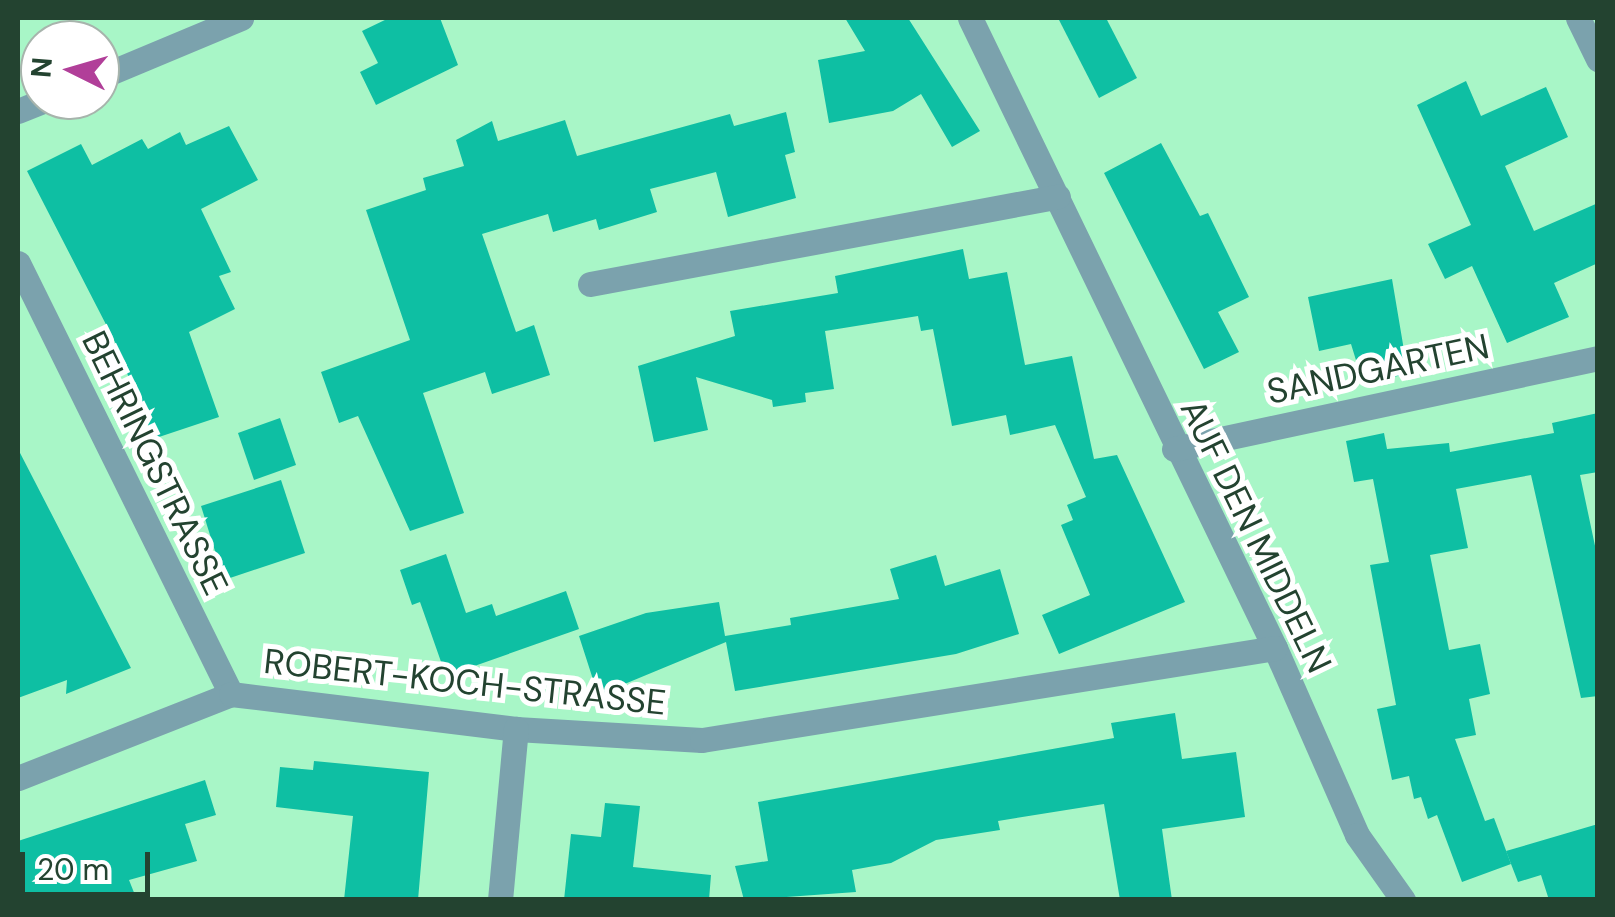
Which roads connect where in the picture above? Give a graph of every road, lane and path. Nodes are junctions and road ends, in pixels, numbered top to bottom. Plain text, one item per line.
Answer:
1 (241, 18) edge
2 (970, 18) edge
3 (1578, 18) edge
4 (1598, 59) edge
5 (120, 69) edge
6 (1058, 196) junction
7 (18, 264) edge
8 (590, 284) dead end
9 (1598, 358) edge
10 (1174, 449) junction
11 (1275, 648) junction
12 (231, 694) junction
13 (516, 730) junction
14 (18, 778) edge
15 (500, 900) edge
16 (1402, 900) edge

1 - 5 street
2 - 6 street, AUF DEN MIDDELN
3 - 4 street
6 - 8 street
6 - 10 street, AUF DEN MIDDELN
7 - 12 street, BEHRINGSTRASSE
9 - 10 street, SANDGARTEN
10 - 11 street, AUF DEN MIDDELN
11 - 13 street, ROBERT-KOCH-STRASSE
11 - 16 street, AUF DEN MIDDELN
12 - 13 street, ROBERT-KOCH-STRASSE
12 - 14 street, ROBERT-KOCH-STRASSE
13 - 15 street

